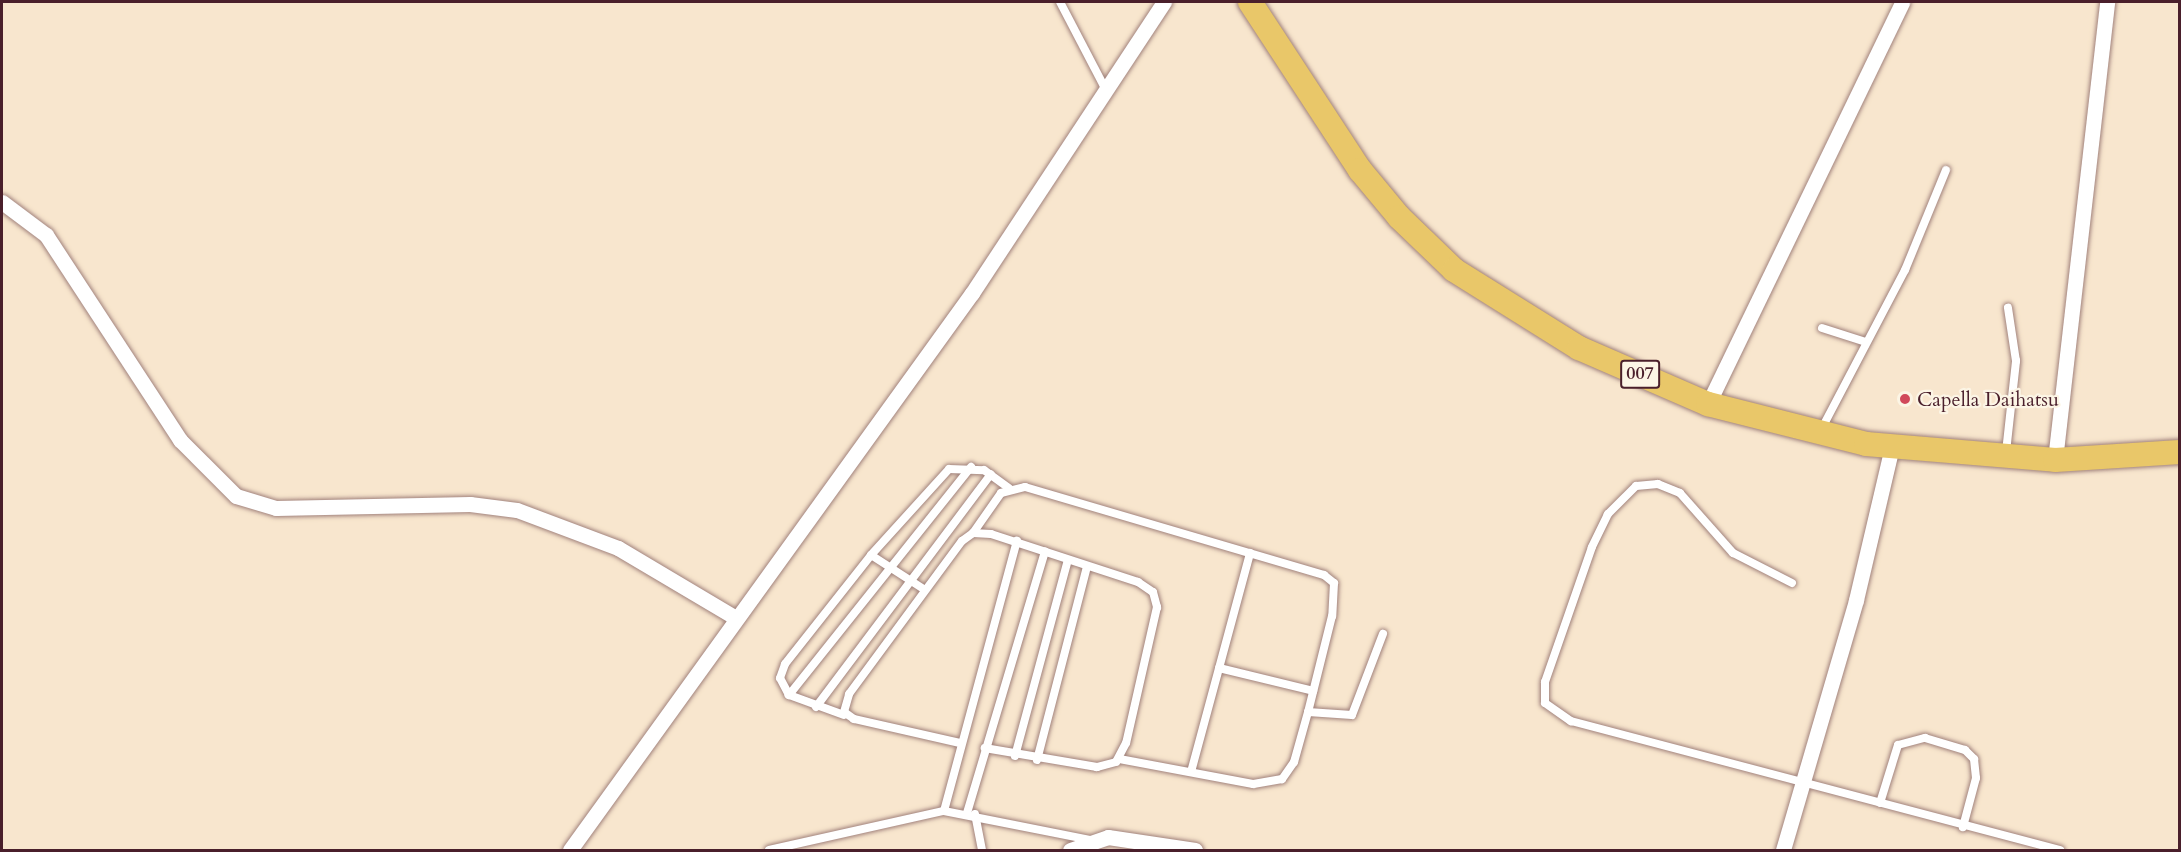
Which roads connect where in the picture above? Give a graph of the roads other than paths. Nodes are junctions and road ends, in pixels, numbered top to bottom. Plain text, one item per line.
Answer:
1 (1060, 2) edge
2 (1164, 2) edge
3 (1250, 2) edge
4 (1902, 2) edge
5 (2108, 2) edge
6 (1106, 91) junction
7 (1946, 170) dead end
8 (2, 202) edge
9 (2008, 308) dead end
10 (1822, 328) dead end
11 (1866, 342) junction
12 (1708, 404) junction
13 (1819, 434) junction
14 (1892, 447) junction
15 (2180, 452) edge
16 (2006, 456) junction
17 (2055, 460) junction
18 (970, 467) junction
19 (991, 474) junction
20 (1009, 488) junction
21 (973, 533) junction
22 (1017, 541) junction
23 (1045, 551) junction
24 (1250, 553) junction
25 (871, 555) junction
26 (1068, 560) junction
27 (1087, 567) junction
28 (892, 568) junction
29 (910, 580) junction
30 (1792, 583) dead end
31 (925, 590) junction
32 (734, 617) junction
33 (1383, 634) dead end
34 (1219, 668) junction
35 (1313, 691) junction
36 (789, 695) junction
37 (816, 707) junction
38 (1308, 712) junction
39 (844, 715) junction
40 (960, 743) junction
41 (985, 748) junction
42 (1015, 756) junction
43 (1037, 759) junction
44 (1119, 759) junction
45 (1191, 772) junction
46 (1803, 781) junction
47 (1880, 803) junction
48 (944, 812) junction
49 (971, 814) junction
50 (1964, 827) junction
51 (1091, 840) junction
52 (570, 850) edge
53 (770, 850) edge
54 (982, 850) edge
55 (1070, 850) edge
56 (1195, 850) edge
57 (1783, 850) edge
58 (2060, 850) edge

1 - 6 lane
2 - 6 street
3 - 12 highway, 007
4 - 12 street
5 - 17 street
6 - 32 street
7 - 11 lane
8 - 32 street
9 - 16 lane
10 - 11 lane
11 - 13 lane
12 - 13 highway, 007
13 - 14 highway, 007
14 - 16 highway, 007
14 - 46 street
15 - 17 highway, 007
16 - 17 highway, 007
18 - 19 lane
18 - 25 lane
18 - 28 lane
19 - 20 lane
19 - 29 lane
20 - 21 lane
20 - 24 lane
21 - 22 lane
21 - 31 lane
22 - 23 lane
22 - 40 lane
23 - 26 lane
23 - 41 lane
24 - 34 lane
24 - 35 lane
25 - 28 lane
25 - 36 lane
26 - 27 lane
26 - 42 lane
27 - 43 lane
27 - 44 lane
28 - 29 lane
28 - 36 lane
29 - 31 lane
29 - 37 lane
30 - 46 lane
31 - 39 lane
32 - 52 street
33 - 38 lane
34 - 35 lane
34 - 45 lane
35 - 38 lane
36 - 37 lane
37 - 39 lane
38 - 45 lane
39 - 40 lane
40 - 48 lane
41 - 42 lane
41 - 49 lane
42 - 43 lane
43 - 44 lane
44 - 45 lane
46 - 47 lane
46 - 57 street
47 - 50 lane
47 - 50 lane
48 - 49 lane
48 - 53 lane
49 - 51 lane
49 - 54 lane
50 - 58 lane
51 - 55 street
51 - 56 street

